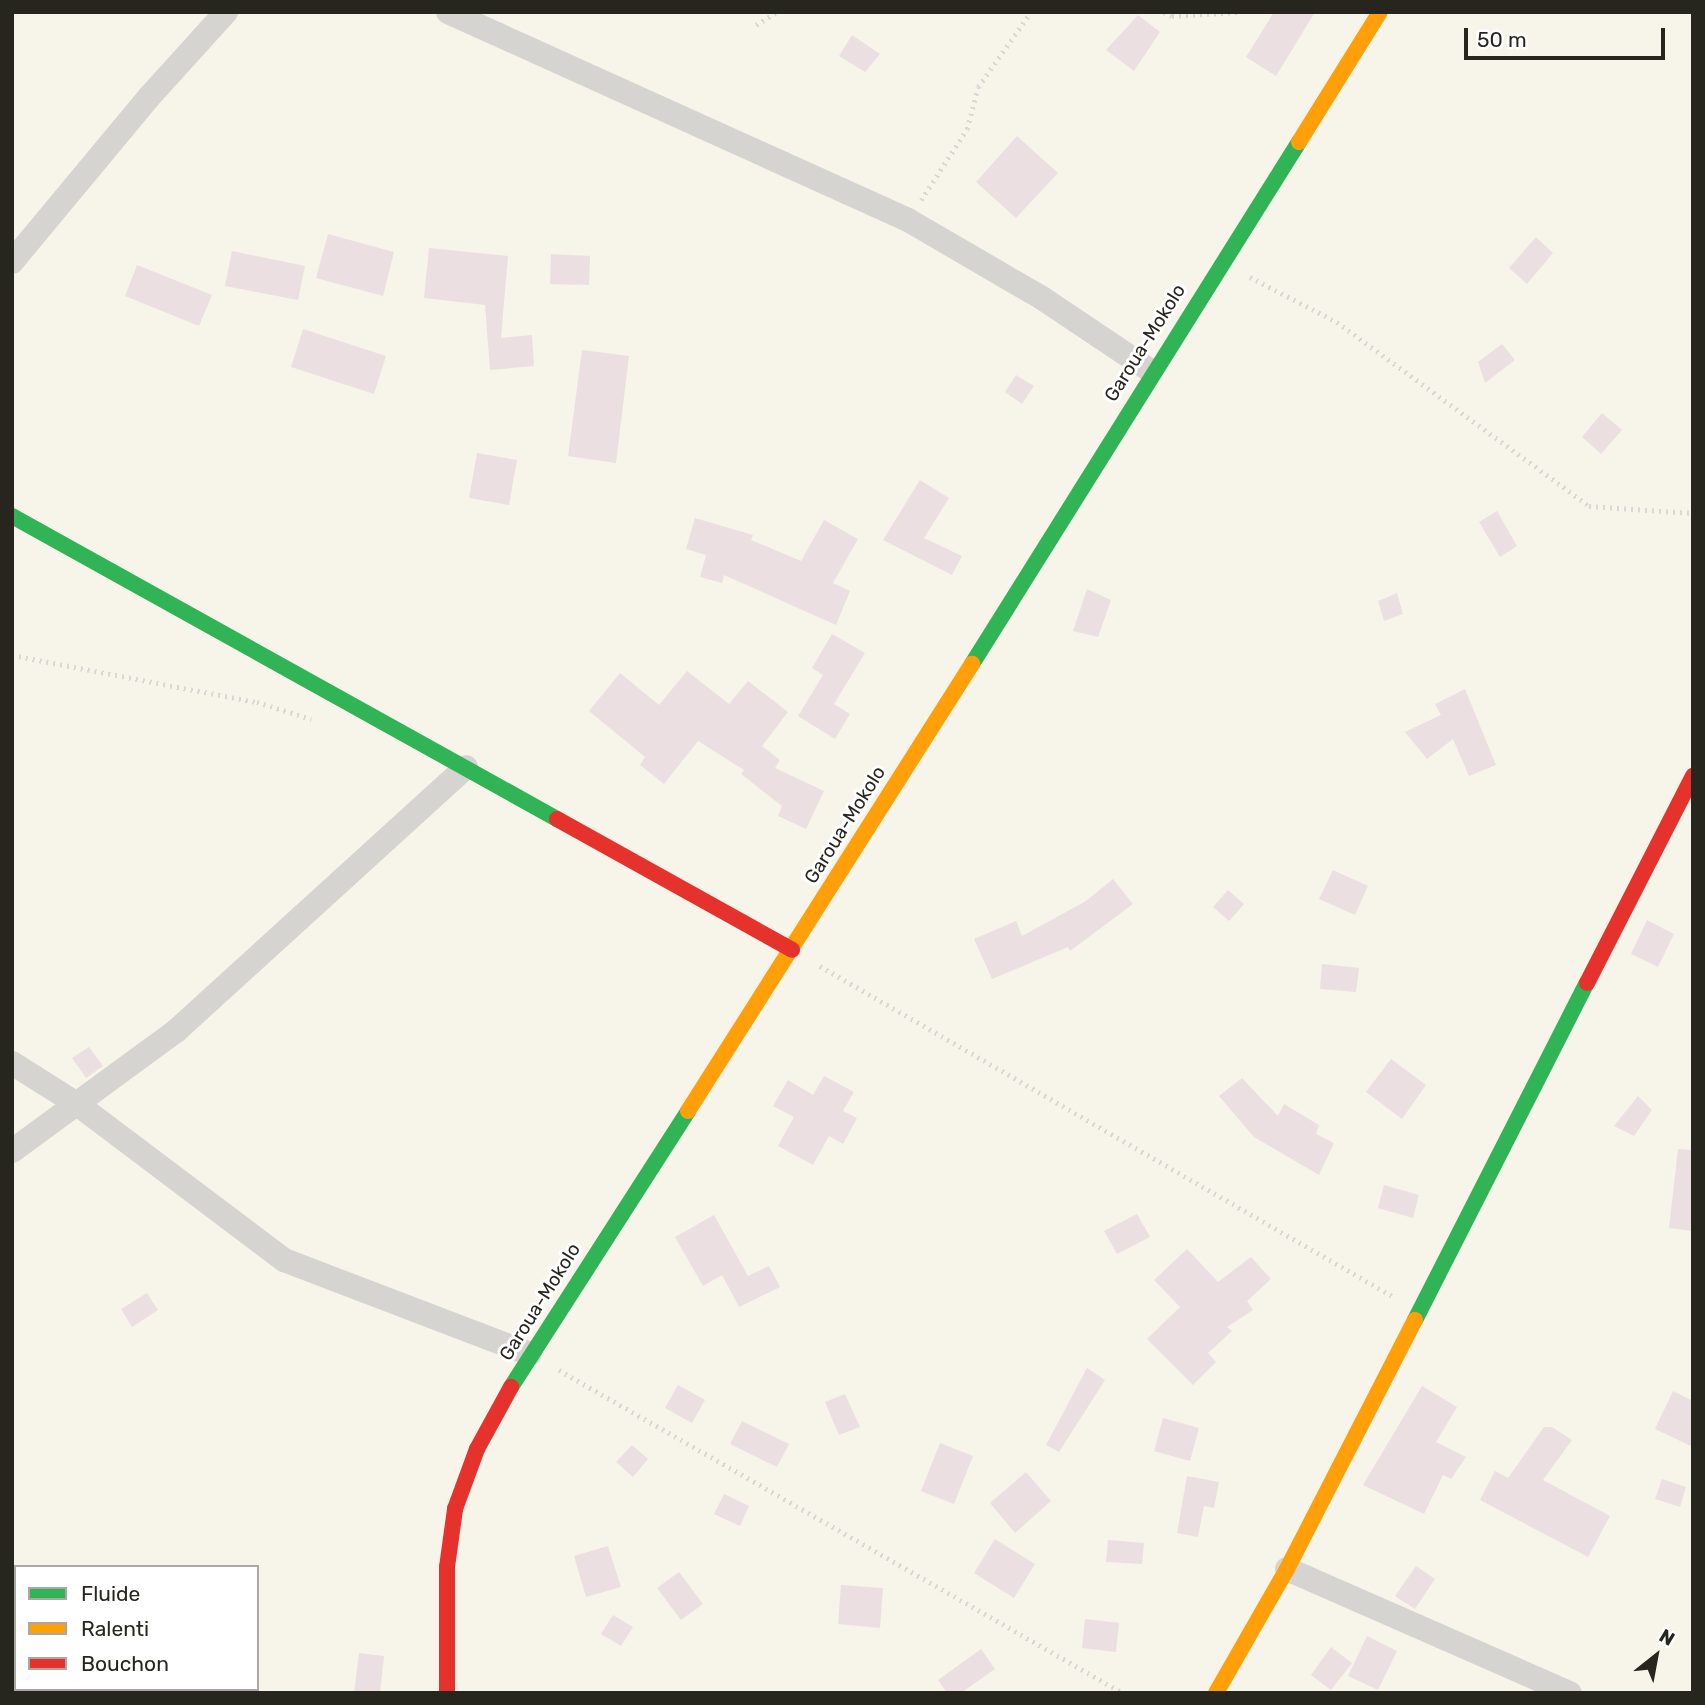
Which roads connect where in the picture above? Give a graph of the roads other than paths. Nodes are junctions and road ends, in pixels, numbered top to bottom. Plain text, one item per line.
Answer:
1 (226, 12) edge
2 (448, 12) edge
3 (1380, 12) edge
4 (12, 262) edge
5 (1151, 371) junction
6 (12, 516) edge
7 (466, 767) junction
8 (1693, 776) edge
9 (792, 950) junction
10 (12, 1063) edge
11 (77, 1104) junction
12 (12, 1150) edge
13 (530, 1354) junction
14 (1287, 1569) junction
15 (447, 1693) edge
16 (1216, 1693) edge
17 (1570, 1693) edge

1 - 4 street
2 - 5 street
3 - 5 main road, Garoua-Mokolo
5 - 9 main road, Garoua-Mokolo
6 - 7 main road
7 - 9 main road
7 - 11 street
8 - 14 main road
9 - 13 main road, Garoua-Mokolo
10 - 11 street
11 - 12 street
11 - 13 street
13 - 15 main road, Garoua-Mokolo
14 - 16 main road
14 - 17 street

